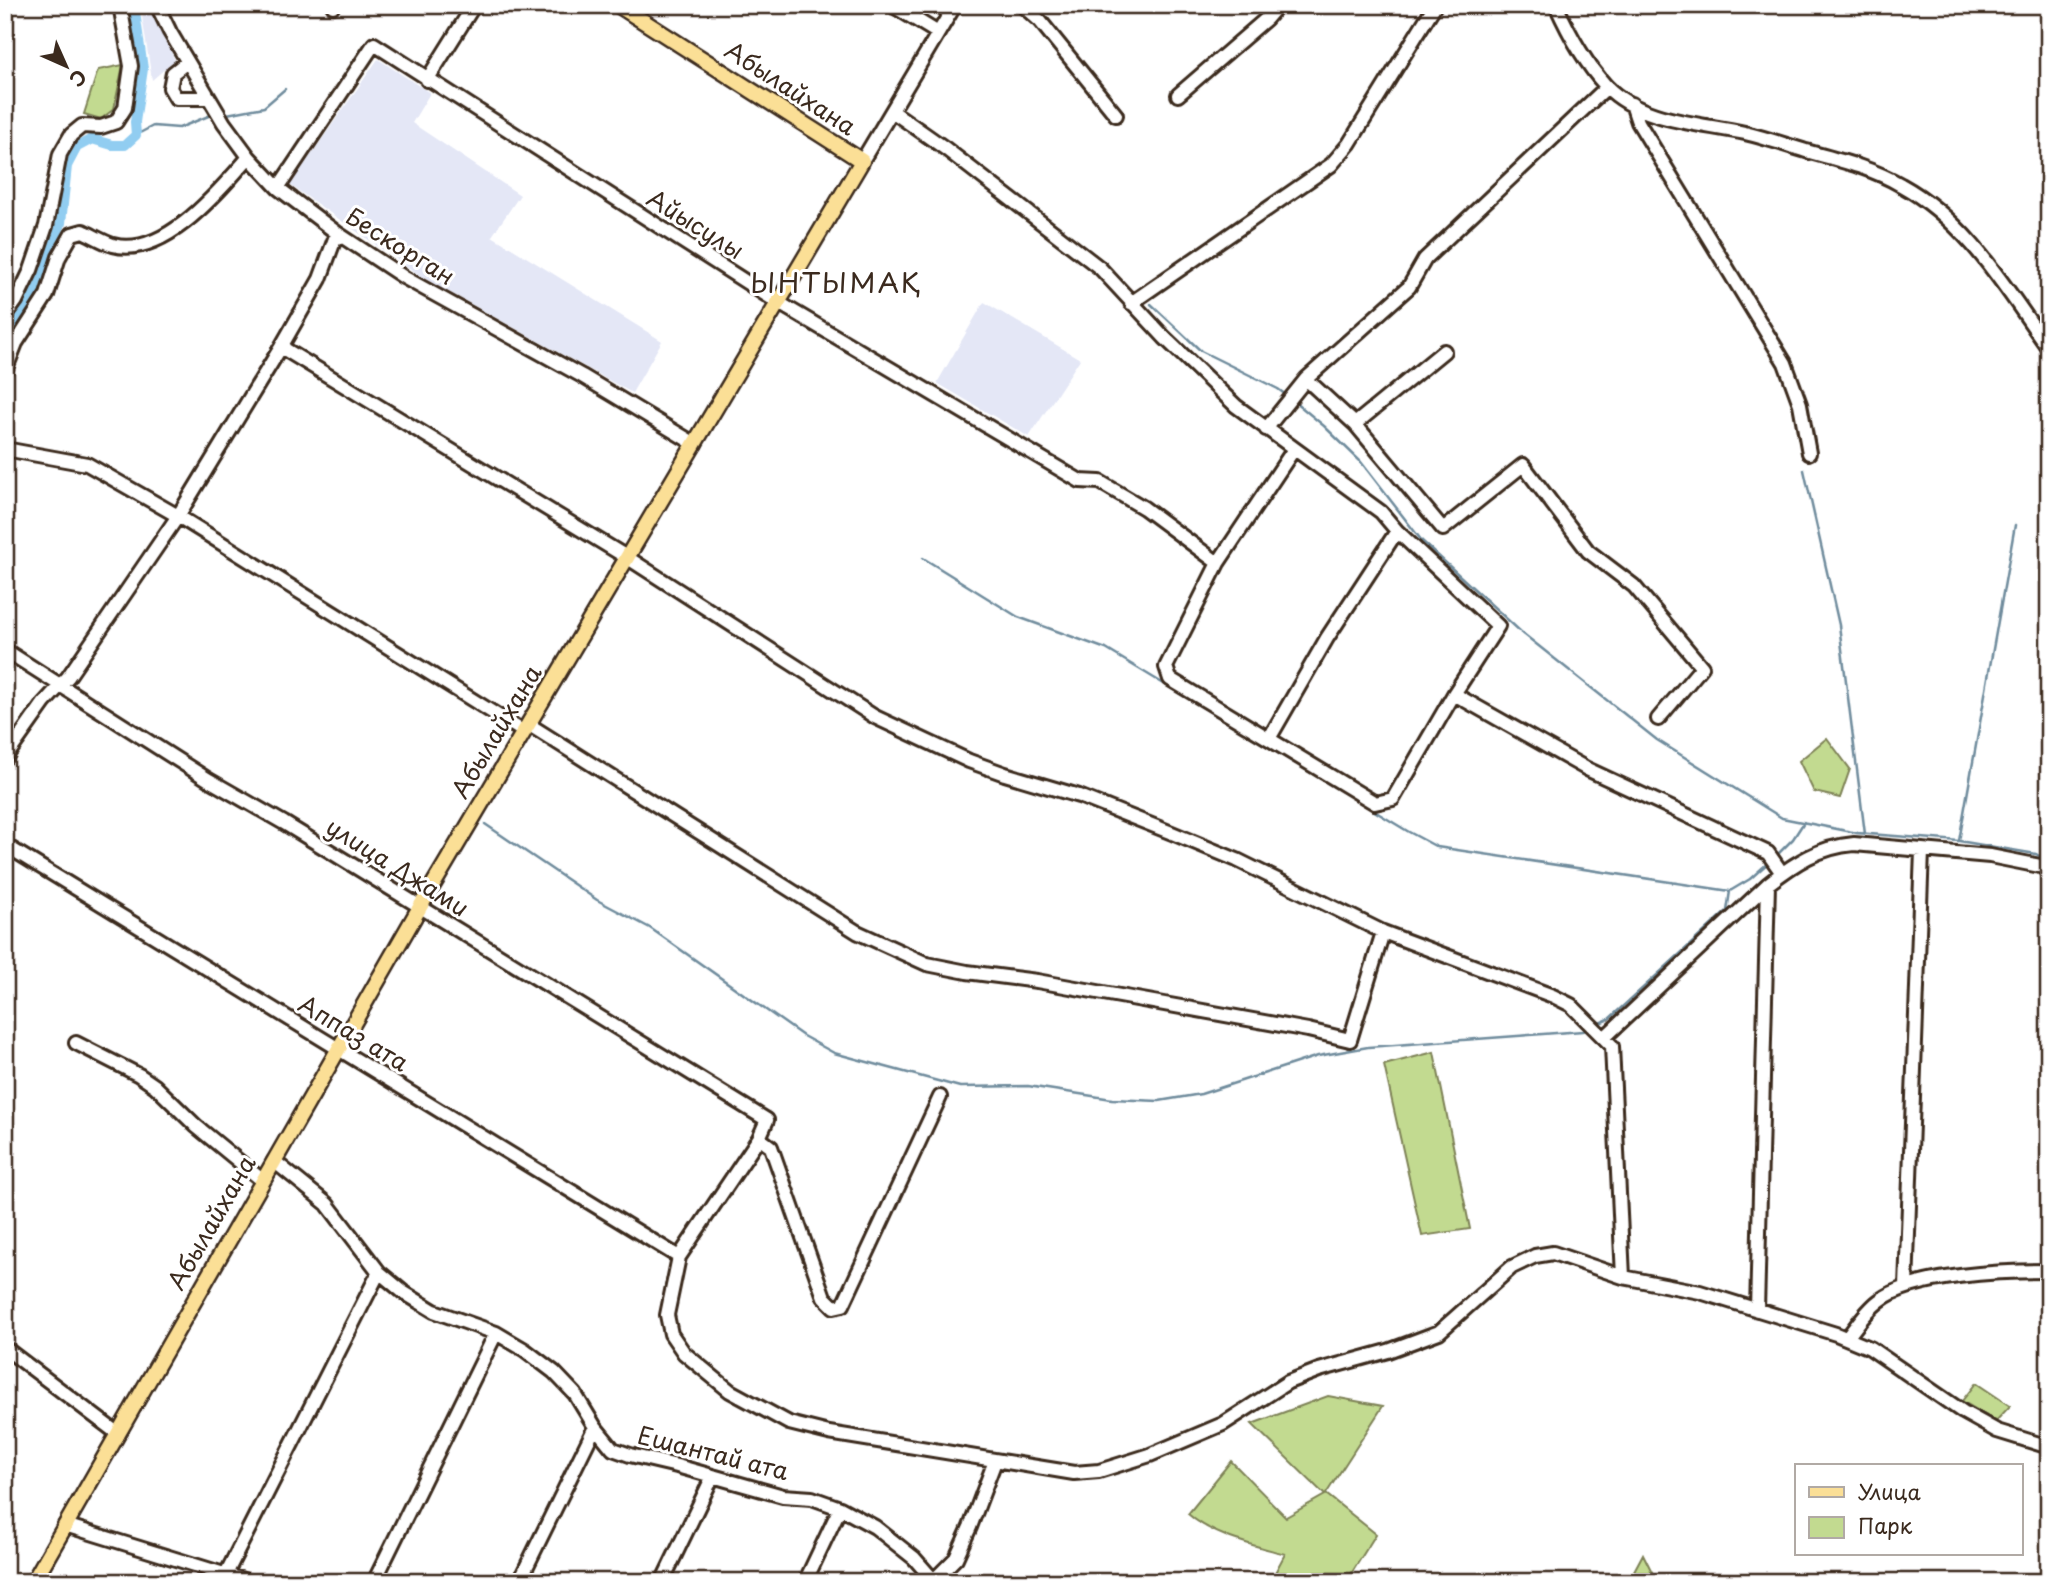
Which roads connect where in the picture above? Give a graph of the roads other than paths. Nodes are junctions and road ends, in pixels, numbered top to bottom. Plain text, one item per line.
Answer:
1 (120, 5) edge
2 (157, 5) edge
3 (474, 5) edge
4 (618, 5) edge
5 (891, 5) edge
6 (955, 5) edge
7 (1022, 5) edge
8 (1278, 5) edge
9 (1435, 5) edge
10 (1556, 5) edge
11 (938, 33) junction
12 (187, 62) junction
13 (427, 80) junction
14 (1607, 87) junction
15 (1178, 95) dead end
16 (209, 98) junction
17 (1632, 104) junction
18 (892, 111) junction
19 (1116, 115) dead end
20 (249, 156) junction
21 (862, 162) junction
22 (278, 188) junction
23 (337, 233) junction
24 (779, 303) junction
25 (1131, 303) junction
26 (5, 316) edge
27 (282, 347) junction
28 (2049, 349) edge
29 (1444, 351) dead end
30 (5, 371) edge
31 (1306, 379) junction
32 (1355, 424) junction
33 (1266, 429) junction
34 (695, 444) junction
35 (5, 449) edge
36 (1294, 449) junction
37 (1809, 453) dead end
38 (178, 516) junction
39 (1397, 531) junction
40 (628, 558) junction
41 (1218, 563) junction
42 (5, 650) edge
43 (61, 685) junction
44 (1454, 694) junction
45 (1658, 719) dead end
46 (526, 728) junction
47 (1270, 737) junction
48 (5, 758) edge
49 (5, 845) edge
50 (1922, 851) junction
51 (2049, 870) edge
52 (1782, 873) junction
53 (1768, 884) junction
54 (420, 907) junction
55 (1383, 932) junction
56 (1604, 1038) junction
57 (76, 1043) dead end
58 (338, 1050) junction
59 (940, 1097) dead end
60 (759, 1138) junction
61 (274, 1161) junction
62 (263, 1181) junction
63 (679, 1257) junction
64 (2049, 1271) edge
65 (379, 1272) junction
66 (1623, 1277) junction
67 (1906, 1287) junction
68 (1757, 1310) junction
69 (496, 1333) junction
70 (1847, 1338) junction
71 (5, 1348) edge
72 (595, 1427) junction
73 (117, 1433) junction
74 (2049, 1447) edge
75 (995, 1461) junction
76 (713, 1476) junction
77 (840, 1508) junction
78 (65, 1525) junction
79 (226, 1574) junction
80 (934, 1581) edge
81 (33, 1582) edge
82 (250, 1582) edge
83 (373, 1582) edge
84 (519, 1582) edge
85 (662, 1582) edge
86 (805, 1582) edge

1 - 26 street
2 - 12 street, Бескорган
3 - 13 street
4 - 21 main road, Абылайхана
5 - 11 street
6 - 11 street
7 - 19 street
8 - 15 street
9 - 25 street
10 - 14 street
11 - 18 street
12 - 16 street, Бескорган
12 - 16 street
13 - 22 street, Айысулы
13 - 24 street, Айысулы
14 - 17 street
14 - 31 street
16 - 20 street, Бескорган
17 - 28 street
17 - 37 street
18 - 21 street
18 - 25 street
20 - 22 street, Бескорган
20 - 30 street
21 - 24 main road, Абылайхана
22 - 23 street, Бескорган
23 - 27 street
23 - 34 street, Бескорган
24 - 34 main road, Абылайхана
24 - 41 street, Айысулы
25 - 33 street
27 - 38 street
27 - 40 street
29 - 32 street
31 - 32 street
31 - 33 street
32 - 45 street
33 - 36 street
34 - 40 main road, Абылайхана
35 - 38 street
36 - 39 street
36 - 41 street
38 - 43 street
38 - 46 street
39 - 44 street
39 - 47 street
40 - 46 main road, Абылайхана
40 - 55 street
41 - 47 street
42 - 43 street, улица Джами
43 - 48 street
43 - 54 street, улица Джами
44 - 47 street
44 - 52 street
46 - 54 main road, Абылайхана
46 - 55 street
49 - 58 street, Аппаз ата
50 - 51 street
50 - 52 street
50 - 67 street
52 - 53 street
53 - 56 street
53 - 68 street
54 - 58 main road, Абылайхана
54 - 60 street, улица Джами
55 - 56 street
56 - 66 street
57 - 62 street
58 - 61 main road, Абылайхана
58 - 63 street, Аппаз ата
59 - 60 street
60 - 63 street
61 - 62 main road, Абылайхана
61 - 65 street, Ешантай ата
62 - 73 main road, Абылайхана
63 - 75 street
64 - 67 street
65 - 69 street, Ешантай ата
65 - 79 street
66 - 68 street
66 - 75 street
67 - 70 street
68 - 70 street
69 - 72 street, Ешантай ата
69 - 83 street
70 - 74 street
71 - 73 street
72 - 76 street, Ешантай ата
72 - 84 street
73 - 78 main road, Абылайхана
75 - 80 street
76 - 77 street, Ешантай ата
76 - 85 street
77 - 80 street, Ешантай ата
77 - 86 street
78 - 79 street
78 - 81 main road, Абылайхана
79 - 82 street

